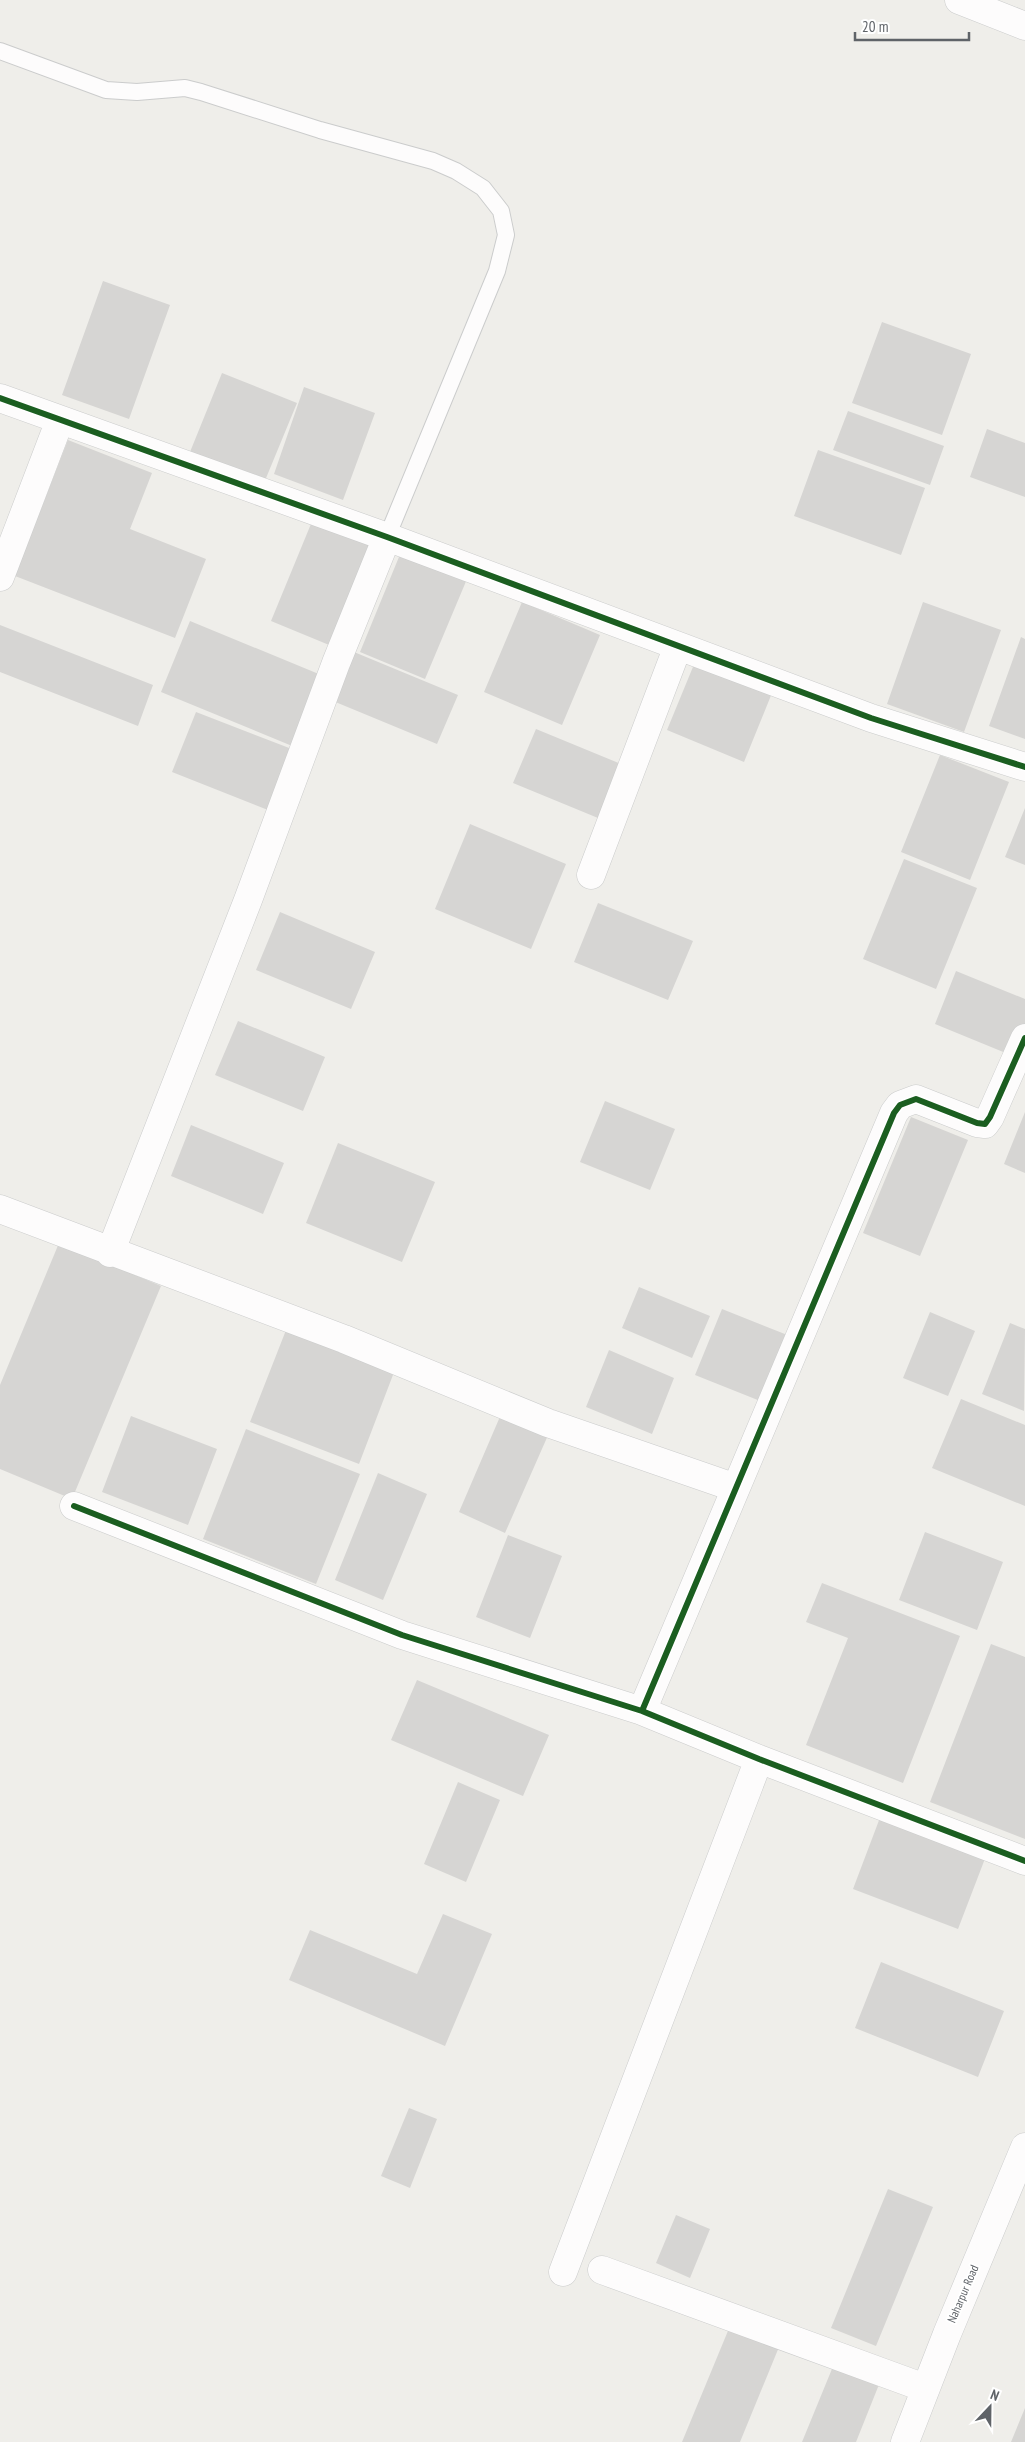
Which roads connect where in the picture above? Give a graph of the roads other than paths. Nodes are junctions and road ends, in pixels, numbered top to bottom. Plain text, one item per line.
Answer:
1 (958, 0) edge
2 (1025, 26) edge
3 (0, 51) edge
4 (0, 398) edge
5 (60, 420) junction
6 (388, 537) junction
7 (0, 577) edge
8 (678, 646) junction
9 (1025, 767) edge
10 (591, 875) dead end
11 (1025, 1038) edge
12 (0, 1209) edge
13 (110, 1253) junction
14 (736, 1488) junction
15 (74, 1506) dead end
16 (642, 1711) junction
17 (759, 1759) junction
18 (1025, 1861) edge
19 (1025, 2147) edge
20 (602, 2270) dead end
21 (563, 2272) dead end
22 (924, 2388) junction
23 (905, 2442) edge

1 - 2 street
3 - 6 lane
4 - 5 street
5 - 6 street
5 - 7 street
6 - 8 street
6 - 13 street
8 - 9 street
8 - 10 street
11 - 14 street
12 - 13 street
13 - 14 street
14 - 16 street
15 - 16 street
16 - 17 street
17 - 18 street
17 - 21 street
19 - 22 street, Naharpur Road
20 - 22 street
22 - 23 street, Naharpur Road

